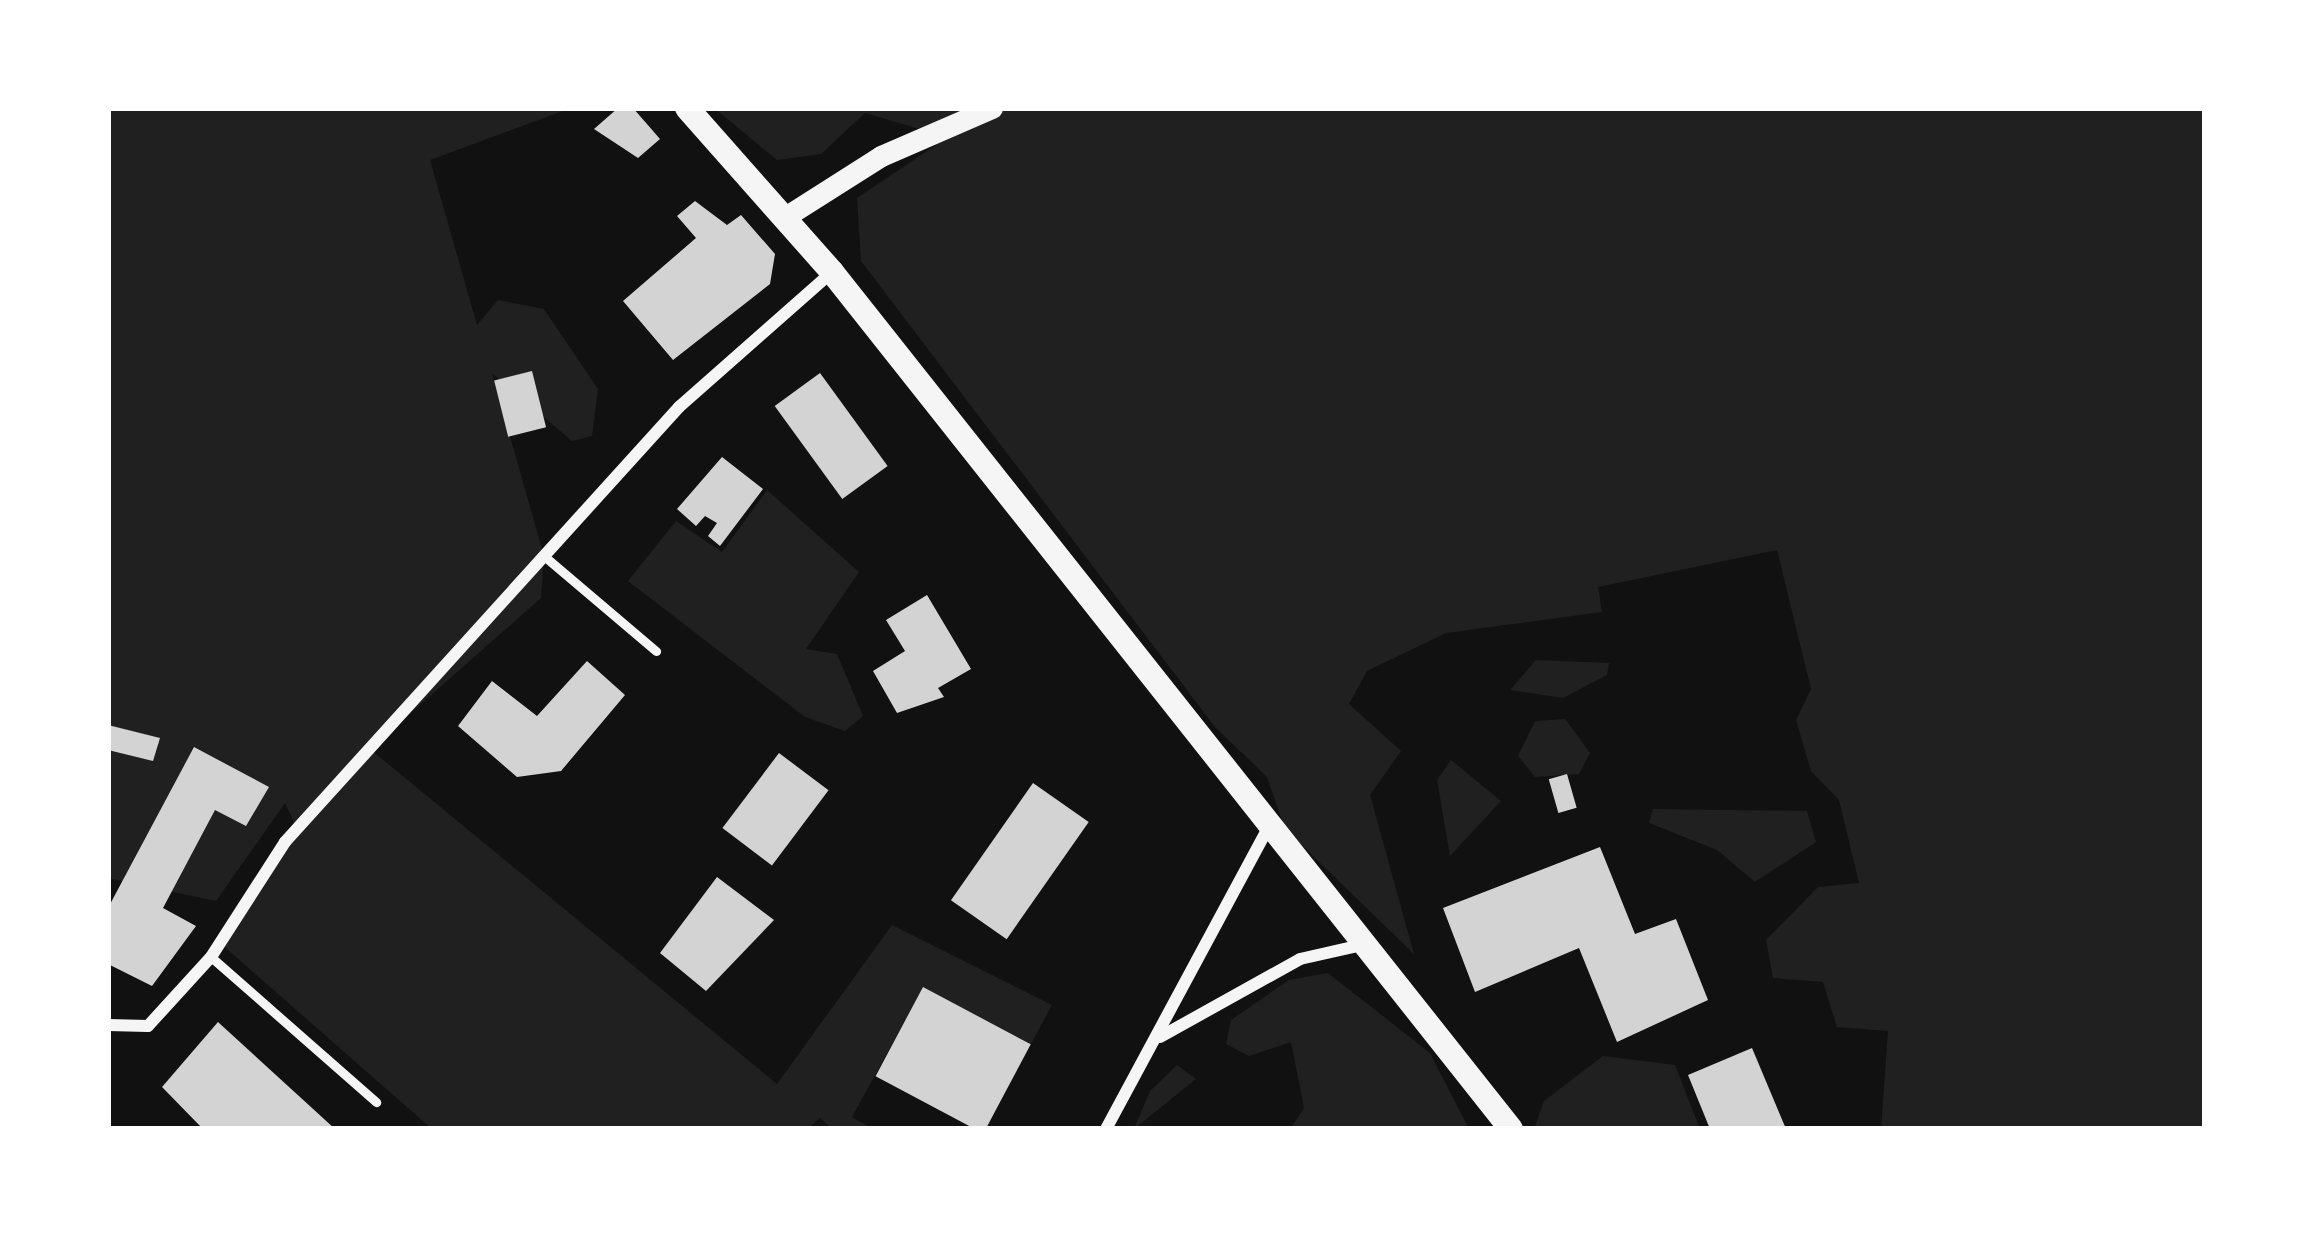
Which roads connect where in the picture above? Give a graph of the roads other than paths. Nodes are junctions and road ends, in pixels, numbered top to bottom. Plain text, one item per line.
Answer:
1 (687, 108) edge
2 (992, 108) edge
3 (785, 217) junction
4 (832, 272) junction
5 (544, 556) junction
6 (656, 651) dead end
7 (1269, 826) junction
8 (1363, 945) junction
9 (211, 958) junction
10 (108, 1025) edge
11 (1159, 1037) junction
12 (376, 1102) dead end
13 (1106, 1129) edge
14 (1511, 1129) edge

1 - 3 main road
2 - 3 street
3 - 4 main road
4 - 5 street
4 - 7 main road
5 - 6 lane
5 - 9 street
7 - 8 main road
7 - 11 street
8 - 11 street
8 - 14 main road
9 - 10 street
9 - 12 lane
11 - 13 street

